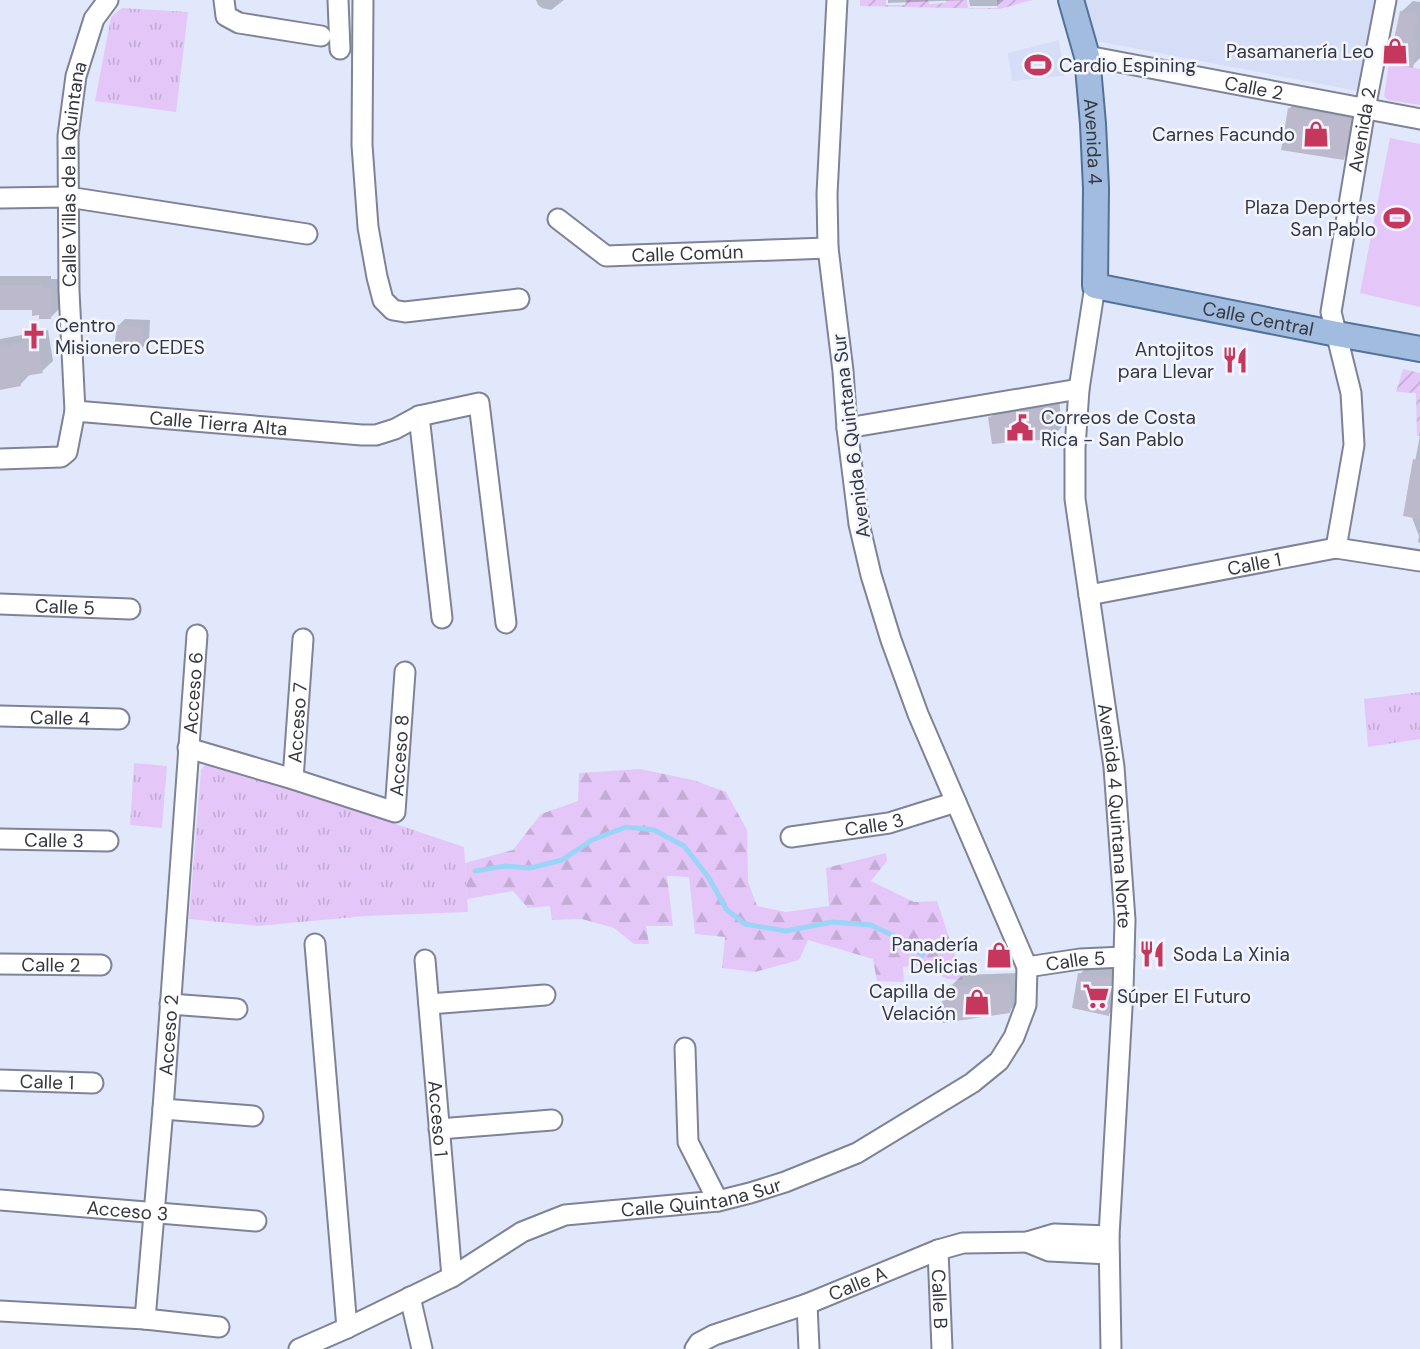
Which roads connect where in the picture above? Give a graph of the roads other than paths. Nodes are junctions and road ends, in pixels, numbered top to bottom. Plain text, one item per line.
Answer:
1 (108, 0) edge
2 (224, 0) edge
3 (338, 0) edge
4 (363, 0) edge
5 (837, 0) edge
6 (1071, 0) edge
7 (1386, 0) edge
8 (321, 36) dead end
9 (340, 50) dead end
10 (1087, 56) junction
11 (1365, 109) junction
12 (1420, 119) edge
13 (68, 197) junction
14 (0, 198) edge
15 (558, 219) dead end
16 (307, 234) dead end
17 (828, 248) junction
18 (1095, 286) junction
19 (519, 299) dead end
20 (1337, 334) junction
21 (1420, 349) edge
22 (1079, 389) junction
23 (75, 411) junction
24 (419, 416) junction
25 (847, 428) junction
26 (0, 459) edge
27 (1336, 548) junction
28 (1420, 561) edge
29 (1088, 595) junction
30 (0, 604) edge
31 (130, 609) dead end
32 (442, 618) dead end
33 (506, 623) dead end
34 (197, 635) dead end
35 (303, 639) dead end
36 (405, 673) dead end
37 (0, 716) edge
38 (119, 719) dead end
39 (188, 748) junction
40 (293, 779) junction
41 (956, 802) junction
42 (791, 836) dead end
43 (0, 839) edge
44 (108, 841) dead end
45 (315, 944) dead end
46 (1124, 957) junction
47 (425, 960) dead end
48 (0, 964) edge
49 (101, 965) dead end
50 (1027, 967) junction
51 (545, 995) dead end
52 (170, 1004) junction
53 (429, 1004) junction
54 (237, 1009) dead end
55 (685, 1048) dead end
56 (0, 1080) edge
57 (93, 1083) dead end
58 (163, 1109) junction
59 (253, 1116) dead end
60 (552, 1120) dead end
61 (439, 1129) junction
62 (0, 1200) edge
63 (718, 1201) junction
64 (155, 1212) junction
65 (256, 1221) dead end
66 (1109, 1245) junction
67 (938, 1250) junction
68 (452, 1277) junction
69 (411, 1297) junction
70 (807, 1304) junction
71 (0, 1311) edge
72 (145, 1320) junction
73 (219, 1327) dead end
74 (348, 1328) junction
75 (299, 1349) edge
76 (422, 1349) edge
77 (695, 1349) edge
78 (809, 1349) edge
79 (942, 1349) edge
80 (1111, 1349) edge

1 - 13 street, Calle Villas de la Quintana
2 - 8 street
3 - 9 street
4 - 19 street
5 - 17 street, Avenida 6 Quintana Sur
6 - 10 main road, Avenida 4
7 - 11 street, Avenida 2
10 - 11 street, Calle 2
10 - 18 main road, Avenida 4
11 - 12 street, Calle 2
11 - 20 street, Avenida 2
13 - 14 street
13 - 16 street
13 - 23 street, Calle Villas de la Quintana
15 - 17 street, Calle Común
17 - 25 street, Avenida 6 Quintana Sur
18 - 20 main road, Calle Central
18 - 22 street, Avenida 4 Quintana Norte
20 - 21 main road, Calle Central
20 - 27 street, Avenida 2
22 - 25 street
22 - 29 street, Avenida 4 Quintana Norte
23 - 24 street, Calle Tierra Alta
23 - 26 street, Calle Villas de la Quintana
24 - 32 street
24 - 33 street, Calle Tierra Alta
25 - 41 street, Avenida 6 Quintana Sur
27 - 28 street, Calle 1
27 - 29 street, Calle 1
29 - 46 street, Avenida 4 Quintana Norte
30 - 31 street, Calle 5
34 - 39 street, Acceso 6
35 - 40 street, Acceso 7
36 - 40 street, Acceso 8
37 - 38 street, Calle 4
39 - 40 street, Acceso 7
39 - 52 street, Acceso 2
41 - 42 street, Calle 3
41 - 50 street, Avenida 6 Quintana Sur
43 - 44 street, Calle 3
45 - 74 street
46 - 50 street, Calle 5
46 - 66 street, Avenida 4 Quintana Norte
47 - 53 street, Acceso 1
48 - 49 street, Calle 2
50 - 63 street, Calle Quintana Sur
51 - 53 street
52 - 54 street
52 - 58 street, Acceso 2
53 - 61 street, Acceso 1
55 - 63 street
56 - 57 street, Calle 1
58 - 59 street
58 - 64 street, Acceso 2
60 - 61 street
61 - 68 street, Acceso 1
62 - 64 street, Acceso 3
63 - 68 street, Calle Quintana Sur
64 - 65 street, Acceso 3
64 - 72 street, Acceso 2
66 - 67 street, Calle A
66 - 80 street, Avenida 4 Quintana Norte
67 - 70 street, Calle A
67 - 79 street, Calle B
68 - 69 street, Calle Quintana Sur
69 - 74 street, Calle Quintana Sur
69 - 76 street
70 - 77 street, Calle A
70 - 78 street
71 - 72 street
72 - 73 street
74 - 75 street, Calle Quintana Sur

